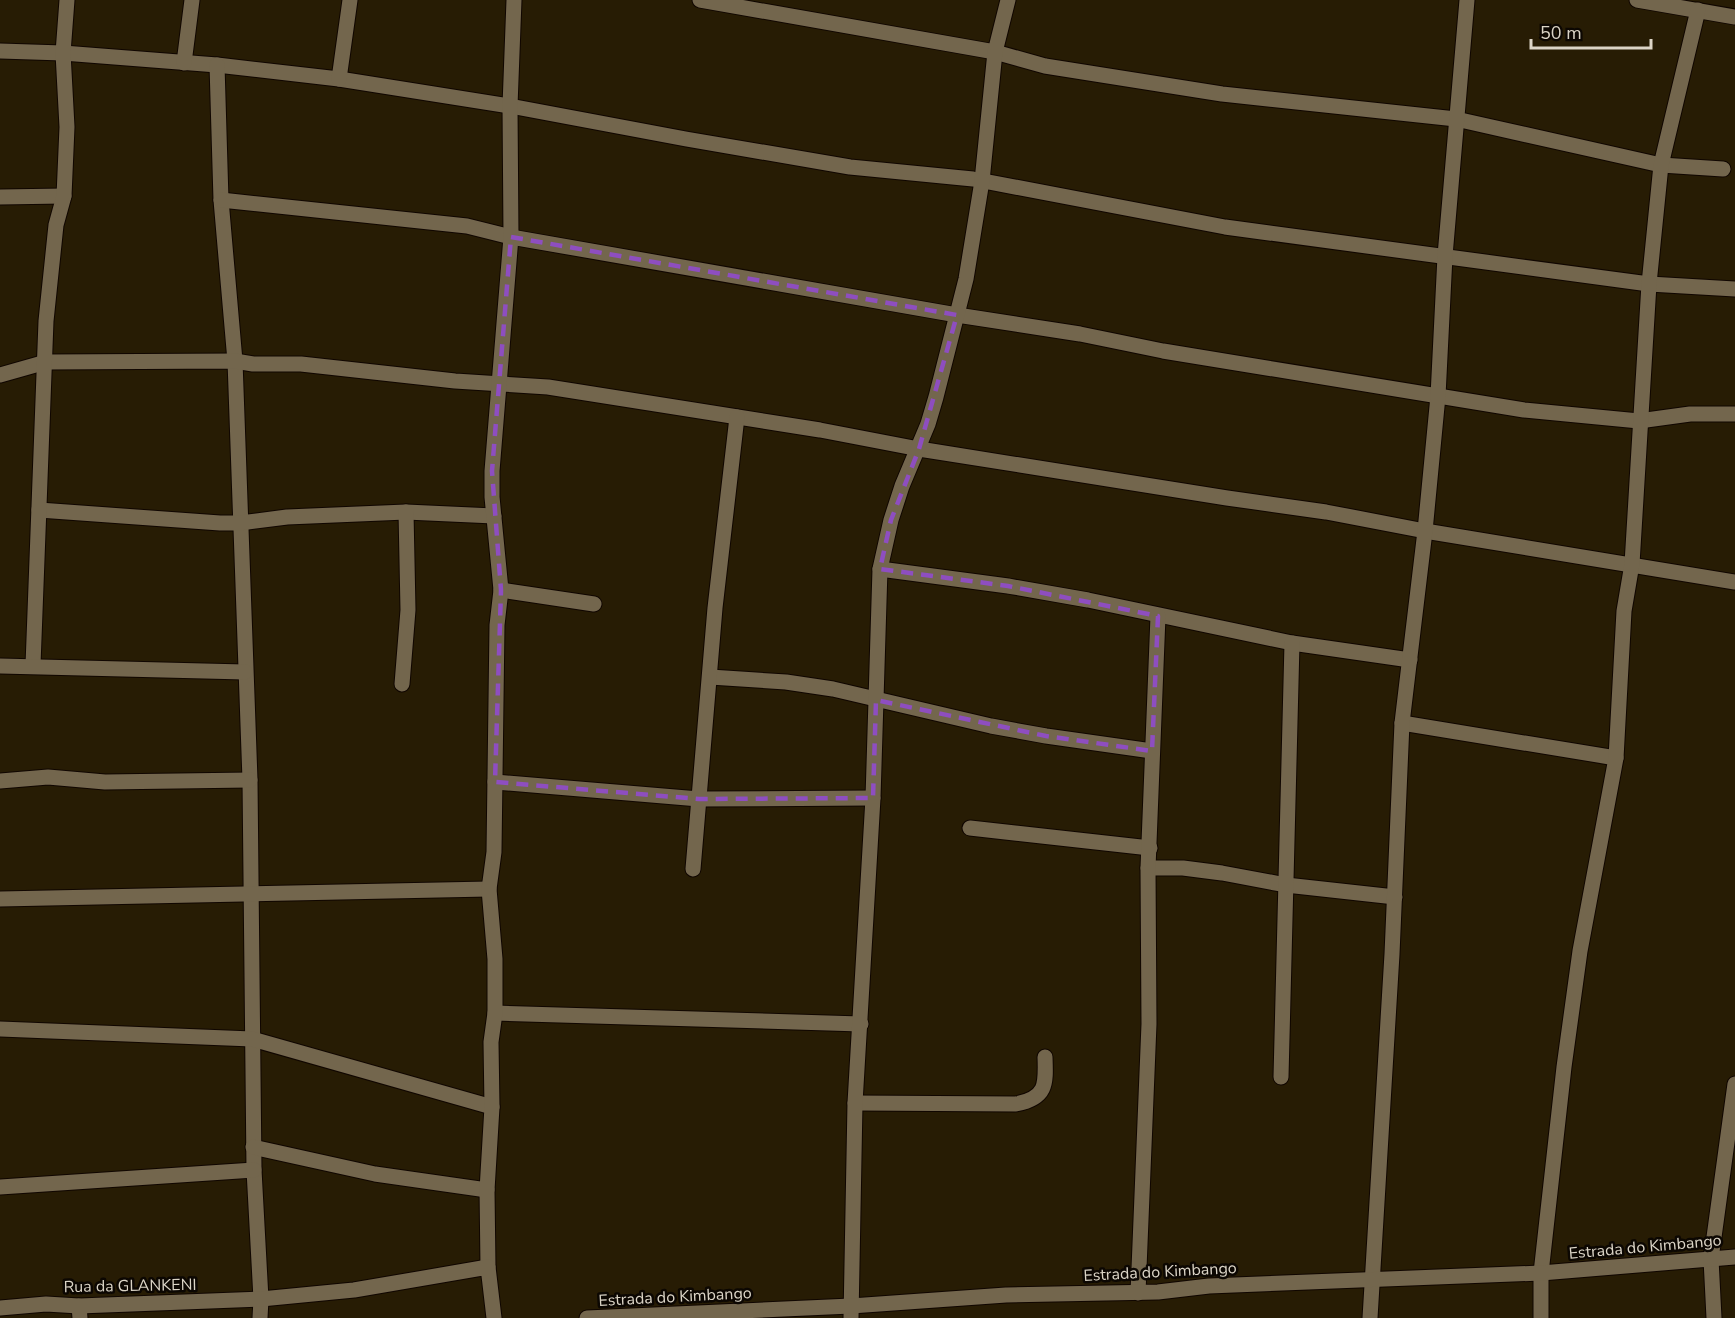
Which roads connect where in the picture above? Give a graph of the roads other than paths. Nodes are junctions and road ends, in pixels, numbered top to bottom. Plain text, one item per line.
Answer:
1 (67, 0) edge
2 (192, 0) edge
3 (350, 0) edge
4 (514, 0) edge
5 (700, 0) edge
6 (1008, 0) edge
7 (1467, 0) edge
8 (1637, 0) edge
9 (1698, 10) junction
10 (1735, 17) edge
11 (0, 51) edge
12 (995, 52) junction
13 (63, 53) junction
14 (184, 63) junction
15 (217, 65) junction
16 (339, 79) junction
17 (510, 106) junction
18 (1456, 119) junction
19 (1661, 165) junction
20 (1723, 169) dead end
21 (982, 181) junction
22 (64, 196) junction
23 (0, 197) edge
24 (221, 200) junction
25 (511, 237) junction
26 (1445, 256) junction
27 (1649, 284) junction
28 (1735, 289) edge
29 (957, 315) junction
30 (235, 361) junction
31 (46, 362) junction
32 (0, 375) edge
33 (500, 384) junction
34 (1438, 396) junction
35 (1735, 414) edge
36 (737, 417) junction
37 (1639, 421) junction
38 (919, 449) junction
39 (39, 510) junction
40 (406, 513) junction
41 (494, 516) junction
42 (240, 523) junction
43 (1425, 531) junction
44 (1632, 564) junction
45 (880, 569) junction
46 (1735, 582) edge
47 (501, 590) junction
48 (594, 604) dead end
49 (1158, 616) junction
50 (1293, 643) junction
51 (1410, 660) junction
52 (33, 665) junction
53 (0, 666) edge
54 (244, 672) junction
55 (710, 677) junction
56 (402, 684) dead end
57 (876, 700) junction
58 (1402, 723) junction
59 (1152, 751) junction
60 (1616, 758) junction
61 (250, 780) junction
62 (0, 782) edge
63 (495, 782) junction
64 (873, 798) junction
65 (699, 800) junction
66 (970, 828) dead end
67 (1150, 848) junction
68 (1148, 868) junction
69 (693, 869) dead end
70 (1286, 885) junction
71 (489, 889) junction
72 (251, 893) junction
73 (1395, 897) junction
74 (0, 899) edge
75 (495, 1013) junction
76 (861, 1024) junction
77 (0, 1029) edge
78 (252, 1039) junction
79 (1045, 1057) dead end
80 (1281, 1077) dead end
81 (1735, 1084) edge
82 (855, 1103) junction
83 (492, 1107) junction
84 (253, 1147) junction
85 (254, 1170) junction
86 (0, 1187) edge
87 (487, 1190) junction
88 (1735, 1257) edge
89 (1711, 1259) junction
90 (488, 1267) junction
91 (1541, 1274) junction
92 (1373, 1279) junction
93 (1138, 1293) junction
94 (261, 1299) junction
95 (0, 1308) edge
96 (79, 1312) edge
97 (851, 1312) edge
98 (670, 1316) edge
99 (260, 1318) edge
100 (494, 1318) edge
101 (587, 1318) edge
102 (1370, 1318) edge
103 (1541, 1318) edge
104 (1714, 1318) edge

1 - 13 street
2 - 14 street
3 - 16 street
4 - 17 street
5 - 12 street
6 - 12 street
7 - 18 street
8 - 9 street
9 - 10 street
9 - 19 street
11 - 13 street
12 - 18 street
12 - 21 street
13 - 14 street
13 - 22 street
14 - 15 street
15 - 16 street
15 - 24 street
16 - 17 street
17 - 21 street
17 - 25 street
18 - 19 street
18 - 26 street
19 - 20 street
19 - 27 street
21 - 26 street
21 - 29 street
22 - 23 street
22 - 31 street
24 - 25 street
24 - 30 street
25 - 29 street
25 - 33 street
26 - 27 street
26 - 34 street
27 - 28 street
27 - 37 street
29 - 34 street
29 - 38 street
30 - 31 street
30 - 33 street
30 - 42 street
31 - 32 street
31 - 39 street
33 - 36 street
33 - 41 street
34 - 37 street
34 - 43 street
35 - 37 street
36 - 38 street
36 - 55 street
37 - 44 street
38 - 43 street
38 - 45 street
39 - 42 street
39 - 52 street
40 - 41 street
40 - 42 street
40 - 56 street
41 - 47 street
42 - 54 street
43 - 44 street
43 - 51 street
44 - 46 street
44 - 60 street
45 - 49 street
45 - 57 street
47 - 48 street
47 - 63 street
49 - 50 street
49 - 59 street
50 - 51 street
50 - 70 street
51 - 58 street
52 - 53 street
52 - 54 street
54 - 61 street
55 - 57 street
55 - 65 street
57 - 59 street
57 - 64 street
58 - 60 street
58 - 73 street
59 - 67 street
60 - 91 street
61 - 62 street
61 - 72 street
63 - 65 street
63 - 71 street
64 - 65 street
64 - 76 street
65 - 69 street
66 - 67 street
67 - 68 street
68 - 70 street
68 - 93 street
70 - 73 street
70 - 80 street
71 - 72 street
71 - 75 street
72 - 74 street
72 - 78 street
73 - 92 street
75 - 76 street
75 - 83 street
76 - 82 street
77 - 78 street
78 - 83 street
78 - 84 street
79 - 82 street
81 - 89 street
82 - 97 street
83 - 87 street
84 - 85 street
84 - 87 street
85 - 86 street
85 - 94 street
87 - 90 street
88 - 89 street, Estrada do Kimbango
89 - 91 street, Estrada do Kimbango
89 - 104 street
90 - 94 street, Rua da GLANKENI
90 - 100 street
91 - 92 street, Estrada do Kimbango
91 - 103 street
92 - 93 street, Estrada do Kimbango
92 - 102 street
93 - 97 street, Estrada do Kimbango
94 - 96 street, Rua da GLANKENI
94 - 99 street
95 - 96 street, Rua da GLANKENI
97 - 98 street, Estrada do Kimbango
98 - 101 street, Estrada do Kimbango

